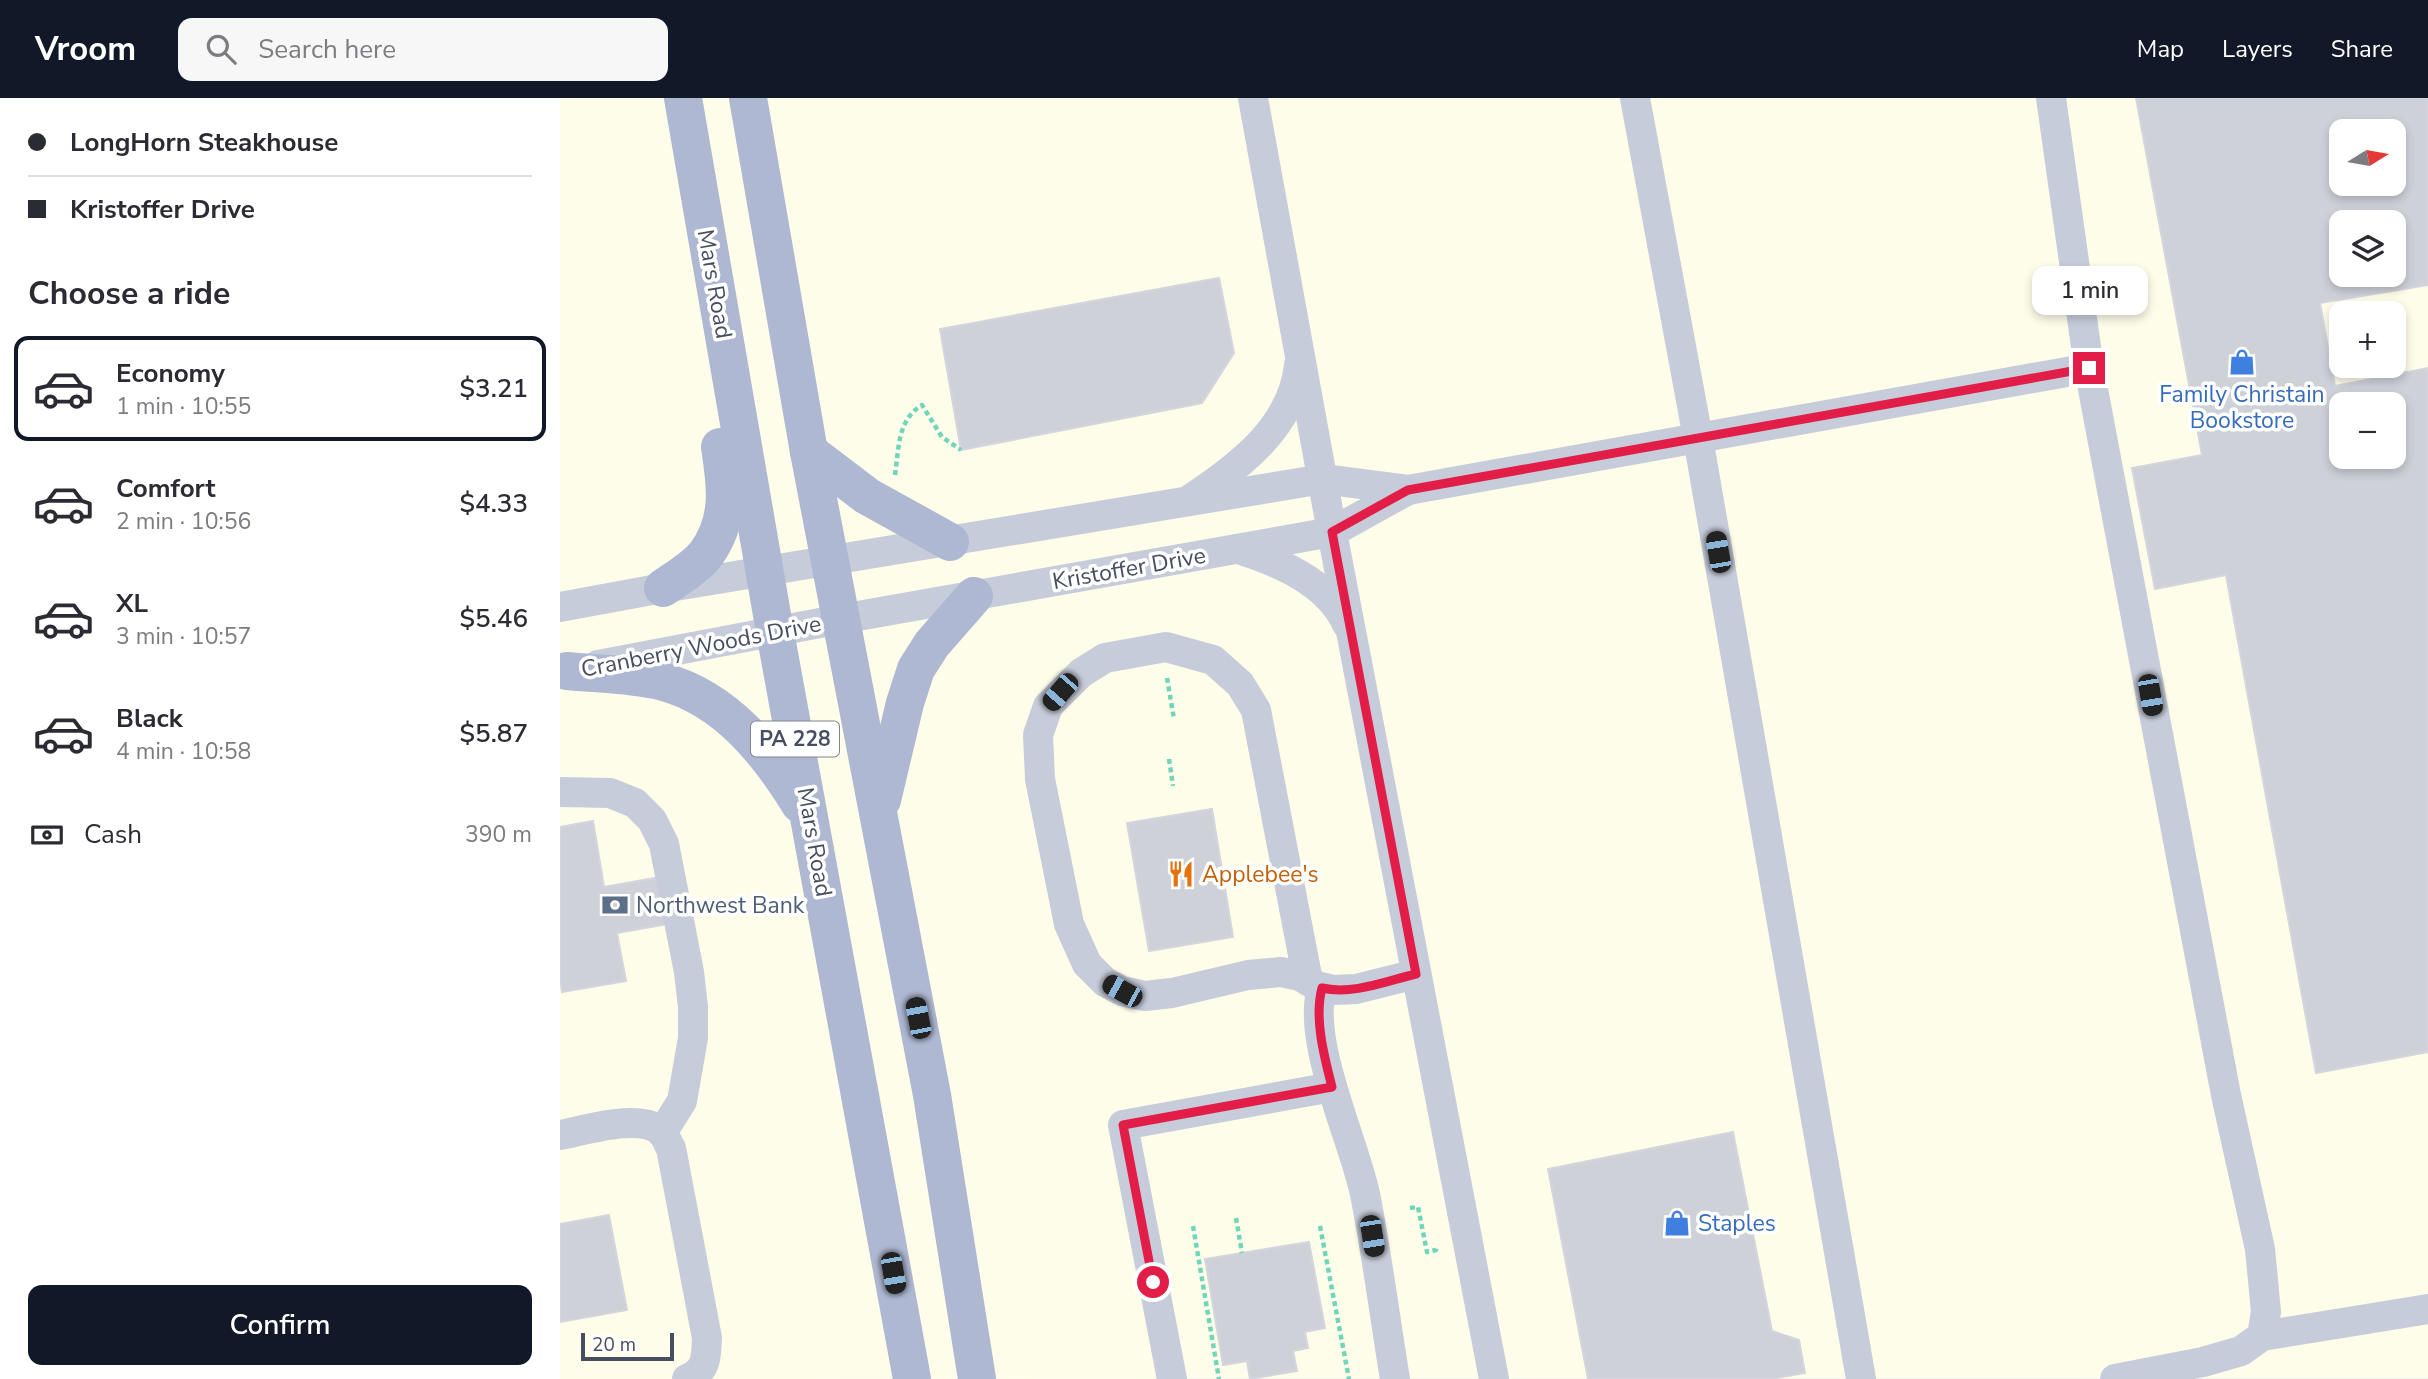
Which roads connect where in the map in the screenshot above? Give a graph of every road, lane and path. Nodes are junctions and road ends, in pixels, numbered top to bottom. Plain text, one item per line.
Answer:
1 (677, 98) edge
2 (683, 98) edge
3 (748, 98) edge
4 (1253, 98) edge
5 (1635, 98) edge
6 (2051, 98) edge
7 (1300, 354) junction
8 (2089, 368) junction
9 (1698, 438) junction
10 (961, 450) dead end
11 (809, 452) junction
12 (1323, 479) junction
13 (894, 481) dead end
14 (1408, 490) junction
15 (1187, 502) junction
16 (1332, 532) junction
17 (950, 542) junction
18 (1238, 549) junction
19 (831, 562) junction
20 (765, 572) junction
21 (663, 588) junction
22 (974, 596) junction
23 (560, 607) edge
24 (841, 619) junction
25 (775, 632) junction
26 (1351, 634) junction
27 (1162, 648) junction
28 (564, 672) edge
29 (1174, 719) dead end
30 (1169, 760) dead end
31 (1173, 786) dead end
32 (560, 792) edge
33 (878, 813) junction
34 (811, 821) junction
35 (1416, 974) junction
36 (1315, 984) junction
37 (1332, 1087) junction
38 (662, 1133) junction
39 (560, 1135) edge
40 (1410, 1208) dead end
41 (1236, 1218) dead end
42 (1193, 1226) dead end
43 (1320, 1226) dead end
44 (1434, 1239) dead end
45 (1242, 1253) dead end
46 (2428, 1309) edge
47 (2262, 1336) junction
48 (687, 1379) edge
49 (912, 1379) edge
50 (977, 1379) edge
51 (1172, 1379) edge
52 (1219, 1379) edge
53 (1349, 1379) edge
54 (1395, 1379) edge
55 (1494, 1379) edge
56 (1861, 1379) edge
57 (2115, 1379) edge

1 - 21 main road
2 - 20 main road, Mars Road / PA 228
3 - 11 main road, PA 228
4 - 7 street
5 - 9 street
6 - 8 street
7 - 12 street
7 - 15 street
8 - 9 street, Kristoffer Drive
8 - 47 street
9 - 14 street, Kristoffer Drive
9 - 56 street
10 - 13 path
11 - 17 main road
11 - 19 main road, PA 228
12 - 14 street, Kristoffer Drive
12 - 15 street, Kristoffer Drive
12 - 16 street
14 - 16 street, Kristoffer Drive
15 - 17 street, Kristoffer Drive
16 - 18 street, Kristoffer Drive
16 - 26 street
17 - 19 street, Kristoffer Drive
18 - 22 street, Kristoffer Drive
18 - 26 street
19 - 20 street
19 - 24 main road, PA 228
20 - 21 street
20 - 25 main road, Mars Road / PA 228
21 - 23 street
22 - 24 street, Kristoffer Drive
22 - 33 main road
24 - 25 street, Cranberry Woods Drive
24 - 33 main road, PA 228
25 - 28 street, Cranberry Woods Drive
25 - 34 main road, Mars Road / PA 228
26 - 35 street
27 - 29 path
27 - 36 street
27 - 36 street
28 - 34 main road
30 - 31 path
32 - 38 street
33 - 50 main road, PA 228
34 - 49 main road, Mars Road / PA 228
35 - 36 street
35 - 55 street
36 - 37 street
37 - 51 street
37 - 54 street
38 - 39 street
38 - 48 street
40 - 44 path
41 - 45 path
42 - 52 path
43 - 53 path
46 - 47 street
47 - 57 street

